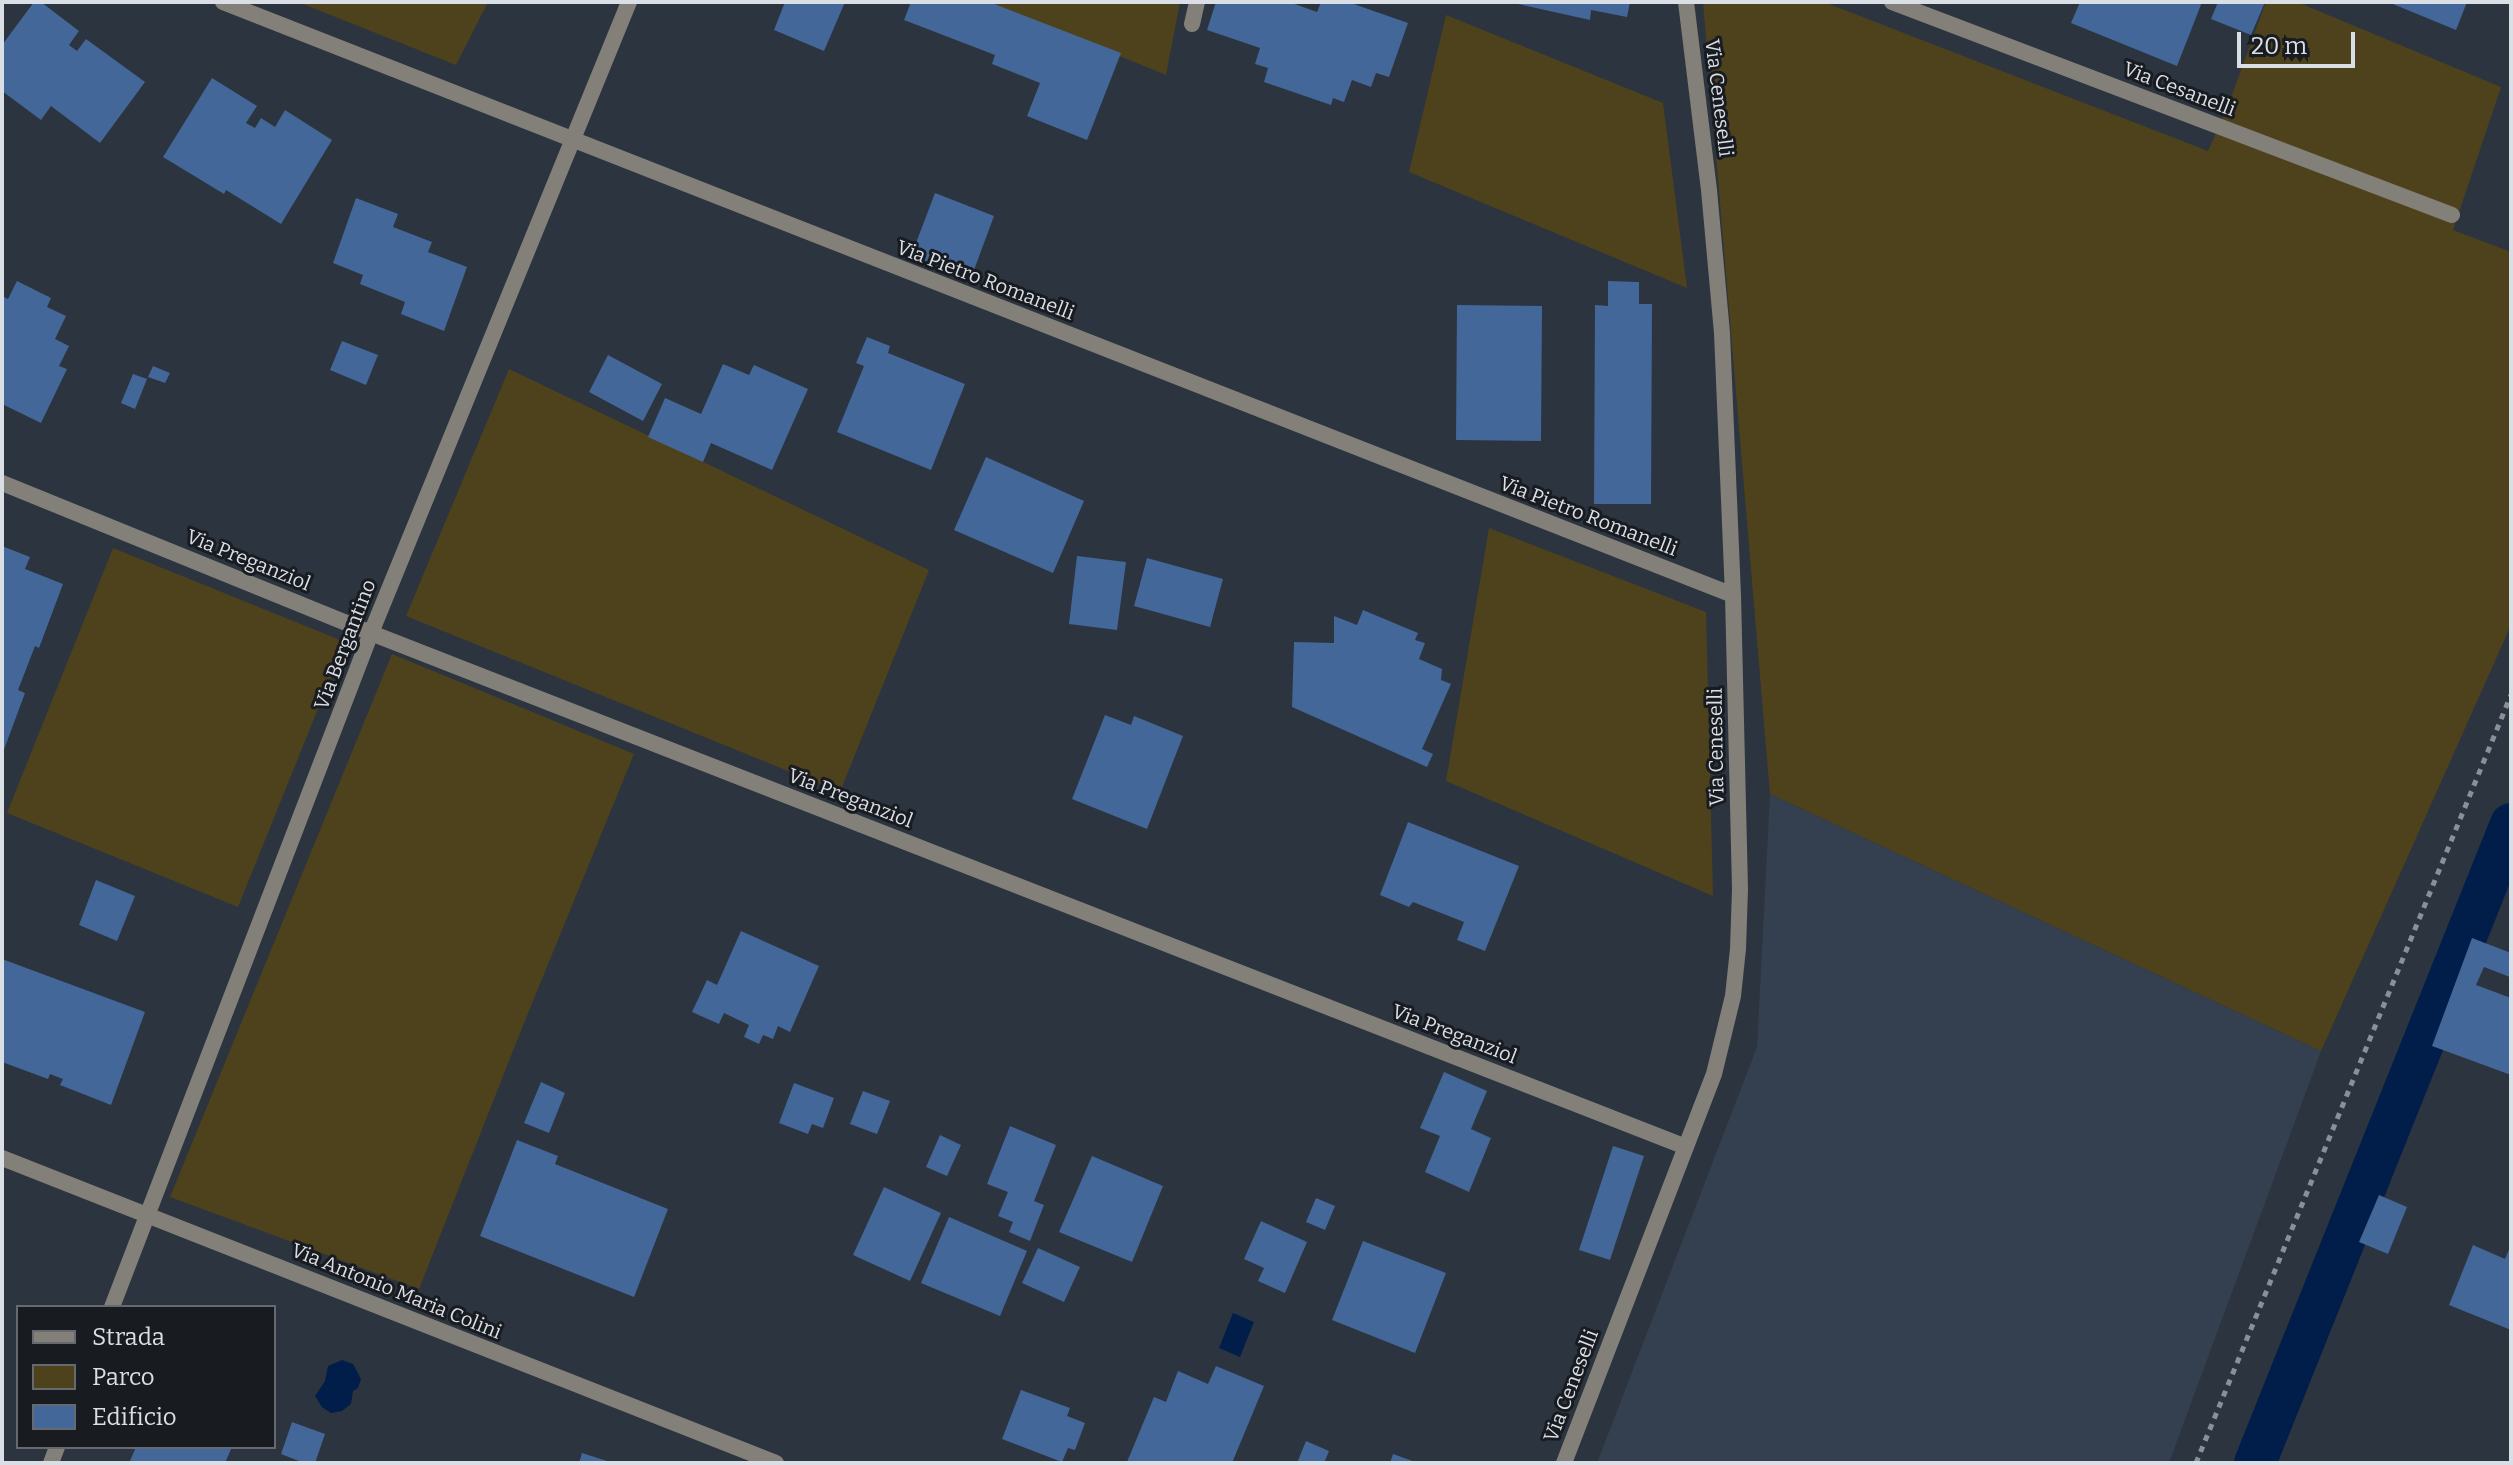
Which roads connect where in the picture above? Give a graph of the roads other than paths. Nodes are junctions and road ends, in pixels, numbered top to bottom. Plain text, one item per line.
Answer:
1 (223, 2) edge
2 (629, 2) edge
3 (1197, 2) edge
4 (1686, 2) edge
5 (1892, 2) edge
6 (1192, 24) dead end
7 (571, 141) junction
8 (2452, 215) dead end
9 (2, 483) edge
10 (1733, 595) junction
11 (371, 633) junction
12 (1686, 1147) junction
13 (2, 1158) edge
14 (148, 1215) junction
15 (113, 1305) edge
16 (776, 1463) edge
17 (1564, 1463) edge

1 - 7 street, Via Pietro Romanelli
2 - 7 street, Via Bergantino
3 - 6 street
4 - 10 street, Via Ceneselli
5 - 8 street, Via Cesanelli
7 - 10 street, Via Pietro Romanelli
7 - 11 street, Via Bergantino
9 - 11 street, Via Preganziol
10 - 12 street, Via Ceneselli
11 - 12 street, Via Preganziol
11 - 14 street, Via Bergantino
12 - 17 street, Via Ceneselli
13 - 14 street, Via Antonio Maria Colini
14 - 15 street, Via Bergantino
14 - 16 street, Via Antonio Maria Colini

